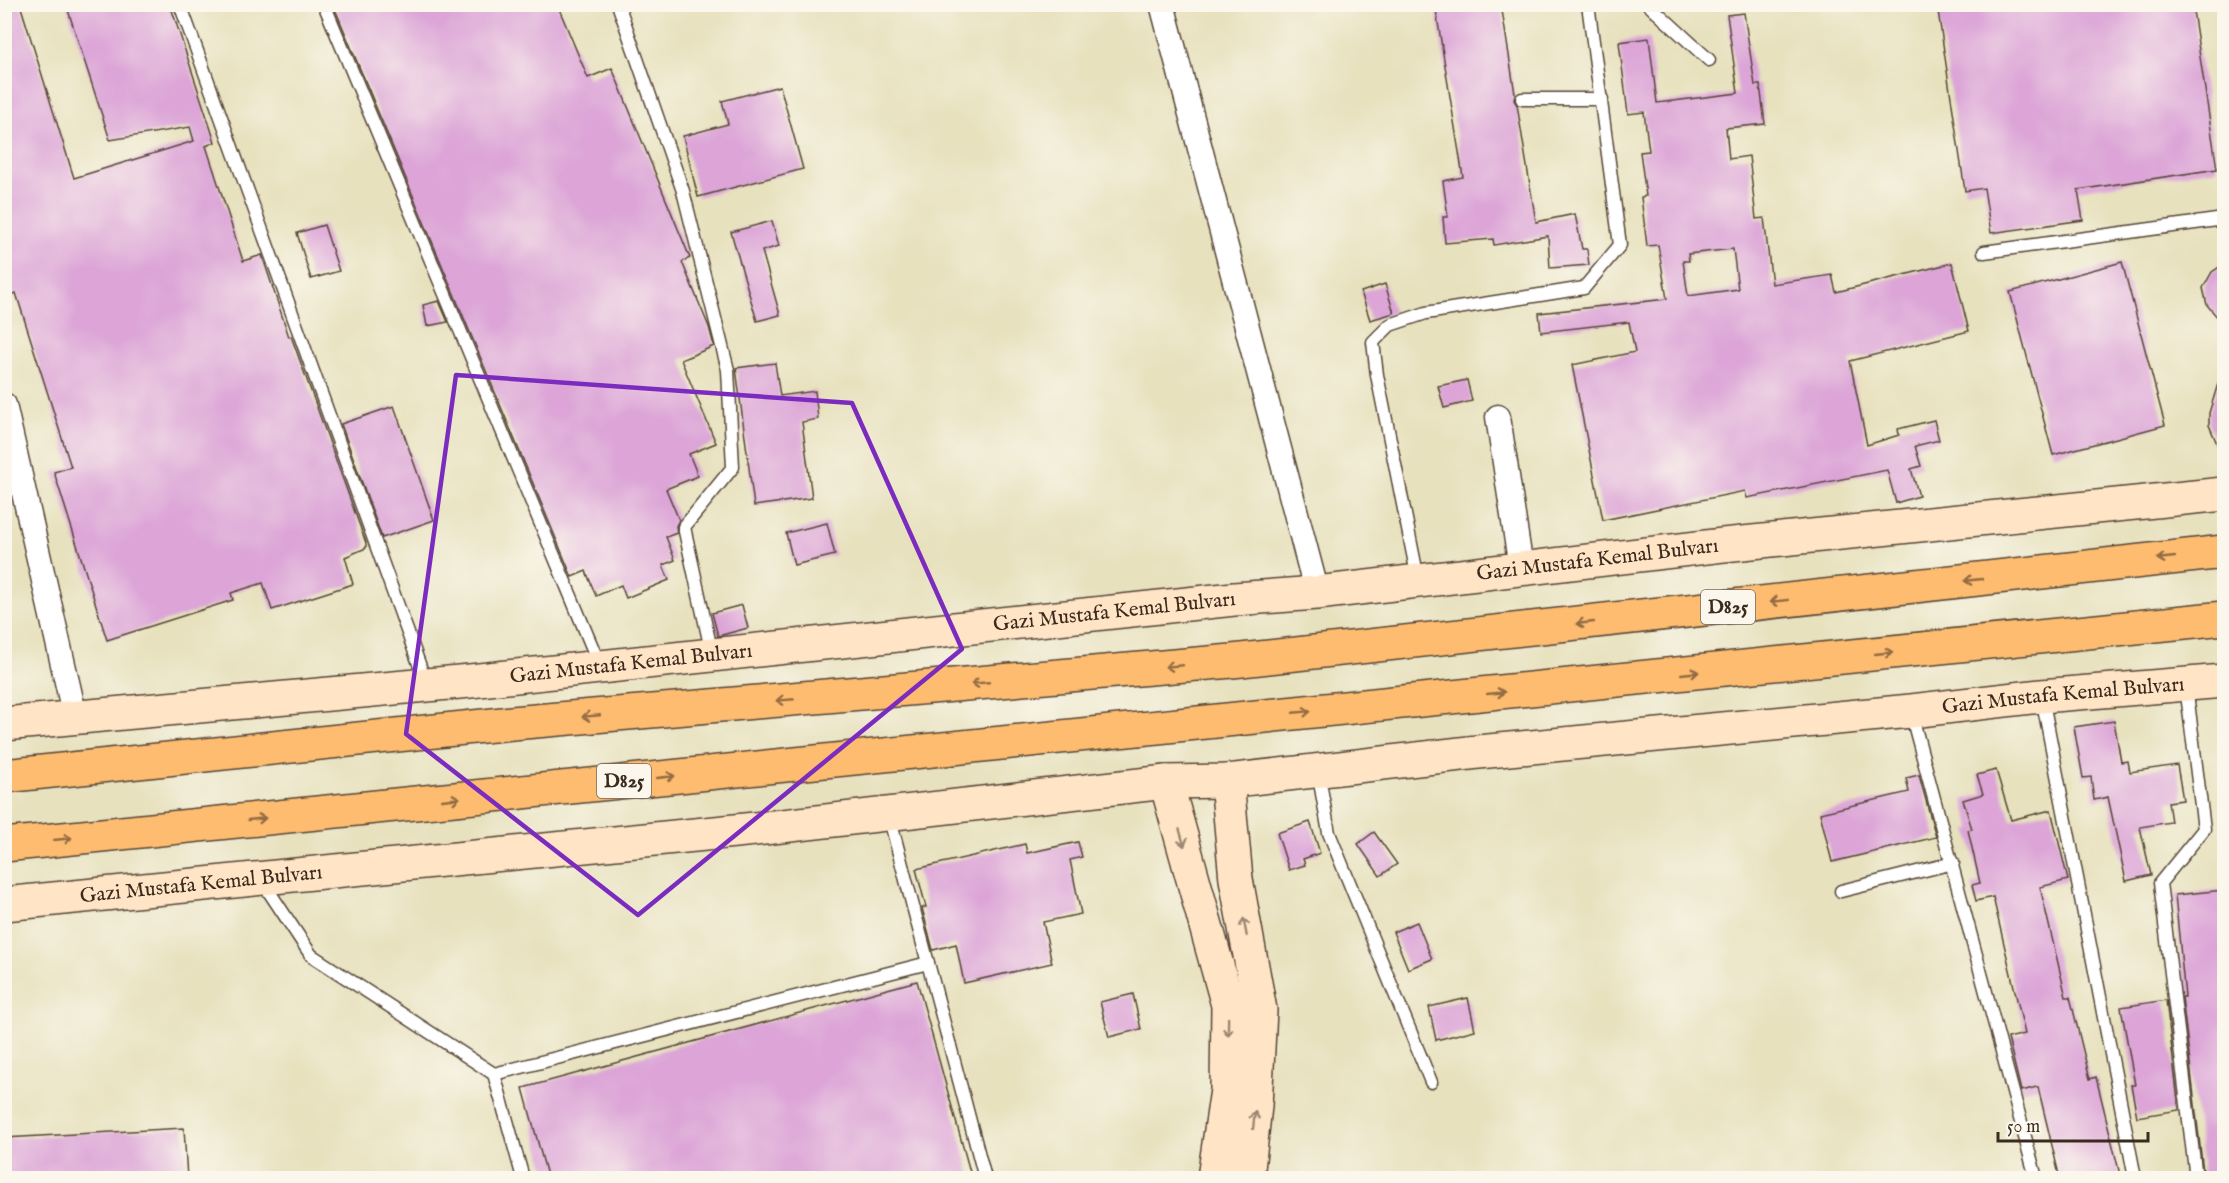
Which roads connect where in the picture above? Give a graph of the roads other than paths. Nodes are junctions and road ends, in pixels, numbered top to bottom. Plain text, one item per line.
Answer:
1 (180, 4) edge
2 (324, 4) edge
3 (618, 4) edge
4 (1162, 4) edge
5 (1588, 4) edge
6 (1648, 4) edge
7 (1709, 60) dead end
8 (1522, 99) dead end
9 (1602, 99) junction
10 (2224, 219) edge
11 (1984, 252) dead end
12 (4, 405) edge
13 (1498, 417) dead end
14 (2224, 494) edge
15 (2224, 552) edge
16 (1521, 568) junction
17 (1418, 579) junction
18 (1317, 593) junction
19 (2224, 618) edge
20 (712, 655) junction
21 (600, 667) junction
22 (2224, 681) edge
23 (426, 685) junction
24 (2186, 685) junction
25 (2042, 696) junction
26 (1911, 711) junction
27 (75, 717) junction
28 (4, 724) edge
29 (1318, 769) junction
30 (4, 776) edge
31 (1227, 781) junction
32 (1166, 782) junction
33 (889, 814) junction
34 (4, 845) edge
35 (1953, 863) junction
36 (261, 878) junction
37 (1841, 891) dead end
38 (4, 904) edge
39 (928, 963) junction
40 (494, 1074) junction
41 (1431, 1082) dead end
42 (524, 1179) edge
43 (985, 1179) edge
44 (1214, 1179) edge
45 (1247, 1179) edge
46 (2036, 1179) edge
47 (2135, 1179) edge
48 (2196, 1179) edge

1 - 23 lane
2 - 21 lane
3 - 20 lane
4 - 18 street
5 - 9 lane
6 - 7 lane
8 - 9 lane
9 - 17 lane
10 - 11 lane
12 - 27 street
13 - 16 street
14 - 16 street, Gazi Mustafa Kemal Bulvarı
15 -> 30 highway, D825
16 - 17 street, Gazi Mustafa Kemal Bulvarı
17 - 18 street, Gazi Mustafa Kemal Bulvarı
18 - 20 street, Gazi Mustafa Kemal Bulvarı
34 -> 19 highway, D825
20 - 21 street, Gazi Mustafa Kemal Bulvarı
21 - 23 street, Gazi Mustafa Kemal Bulvarı
22 - 24 street, Gazi Mustafa Kemal Bulvarı
23 - 27 street, Gazi Mustafa Kemal Bulvarı
24 - 25 street, Gazi Mustafa Kemal Bulvarı
24 - 48 lane
25 - 26 street, Gazi Mustafa Kemal Bulvarı
25 - 47 lane
26 - 29 street, Gazi Mustafa Kemal Bulvarı
26 - 35 lane
27 - 28 street, Gazi Mustafa Kemal Bulvarı
29 - 31 street, Gazi Mustafa Kemal Bulvarı
29 - 41 lane
31 - 32 street, Gazi Mustafa Kemal Bulvarı
45 -> 31 street
32 - 33 street, Gazi Mustafa Kemal Bulvarı
32 -> 44 street
33 - 36 street, Gazi Mustafa Kemal Bulvarı
33 - 39 lane
35 - 37 lane
35 - 46 lane
36 - 38 street, Gazi Mustafa Kemal Bulvarı
36 - 40 lane
39 - 40 lane
39 - 43 lane
40 - 42 lane

